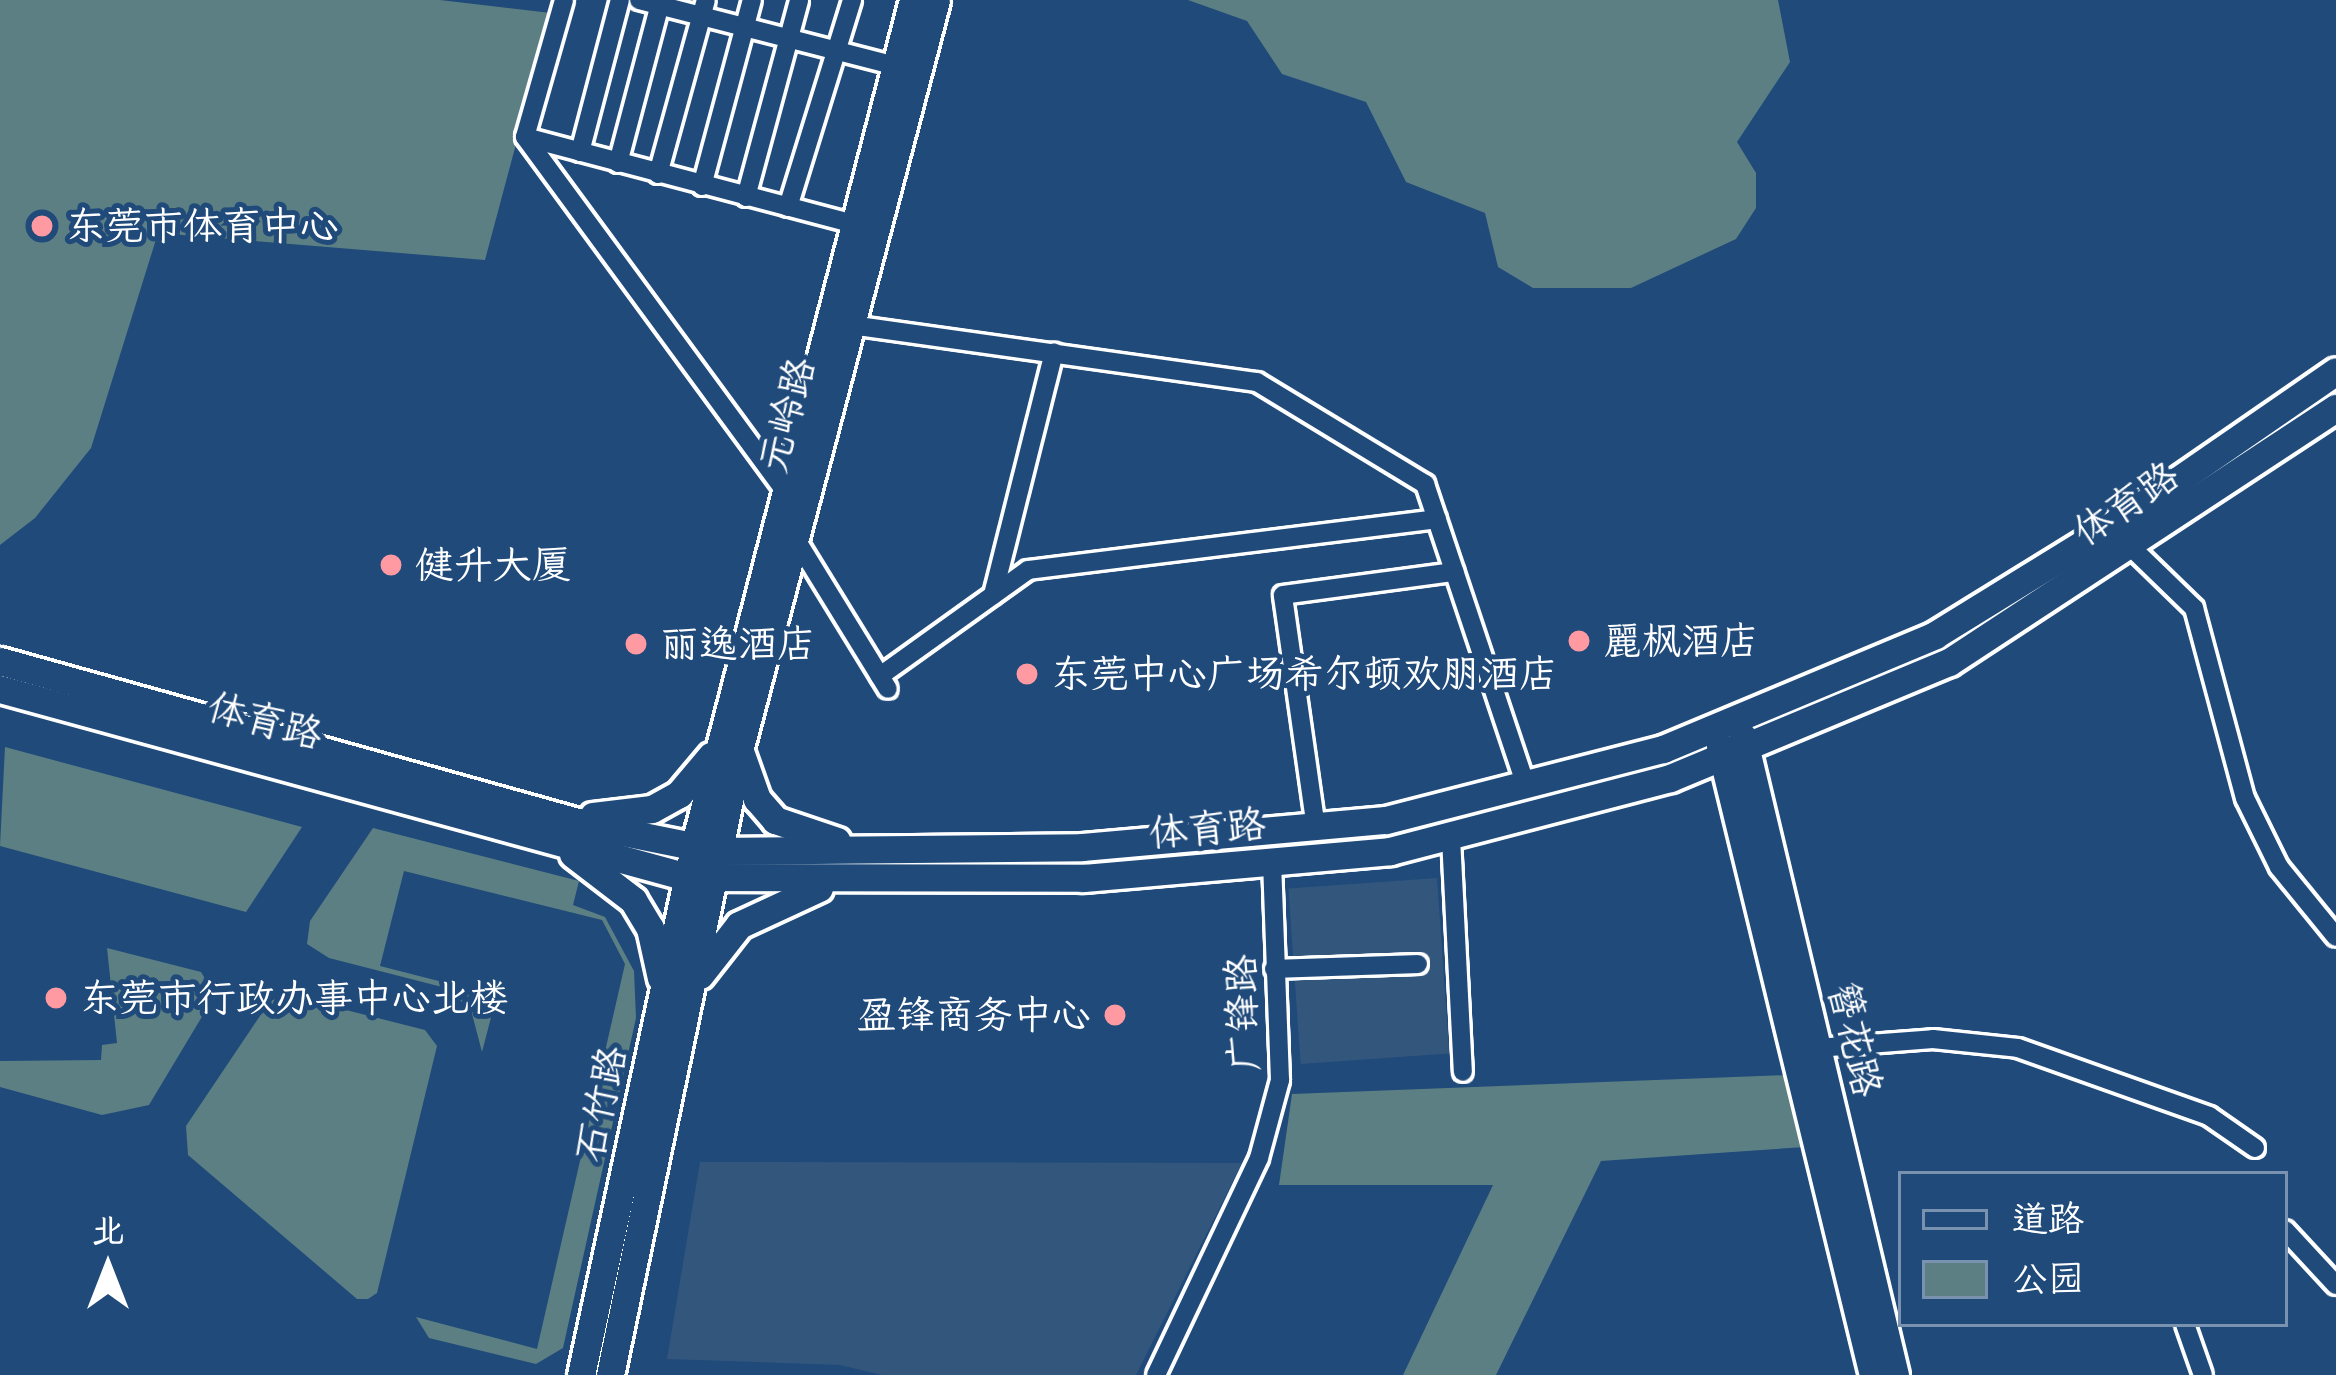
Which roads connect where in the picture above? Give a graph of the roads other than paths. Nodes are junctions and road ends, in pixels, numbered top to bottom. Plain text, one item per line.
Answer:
1 (564, 0) edge
2 (620, 0) edge
3 (639, 0) edge
4 (752, 0) edge
5 (799, 0) edge
6 (852, 0) edge
7 (914, 0) edge
8 (936, 0) edge
9 (660, 3) edge
10 (704, 8) edge
11 (744, 28) junction
12 (788, 40) junction
13 (836, 52) junction
14 (896, 66) junction
15 (525, 137) junction
16 (580, 152) junction
17 (618, 163) junction
18 (658, 174) junction
19 (702, 186) junction
20 (746, 197) junction
21 (788, 207) junction
22 (855, 224) junction
23 (851, 325) junction
24 (1054, 353) junction
25 (2336, 371) edge
26 (2336, 408) edge
27 (785, 491) junction
28 (1437, 519) junction
29 (795, 538) junction
30 (2131, 547) junction
31 (1454, 572) junction
32 (993, 595) junction
33 (0, 661) edge
34 (0, 689) edge
35 (1727, 726) junction
36 (730, 745) junction
37 (1735, 755) junction
38 (1527, 788) junction
39 (559, 828) junction
40 (1316, 828) junction
41 (1451, 838) junction
42 (870, 849) junction
43 (1272, 862) junction
44 (703, 863) junction
45 (869, 879) junction
46 (2336, 937) edge
47 (1418, 964) dead end
48 (1274, 968) junction
49 (676, 994) junction
50 (1816, 1048) junction
51 (1463, 1072) dead end
52 (2254, 1148) dead end
53 (2288, 1233) edge
54 (2336, 1285) edge
55 (2186, 1327) edge
56 (581, 1375) edge
57 (610, 1375) edge
58 (1156, 1375) edge
59 (1873, 1375) edge
60 (1895, 1375) edge
61 (2203, 1375) edge

1 - 15 street
2 - 16 street
3 - 9 street
4 - 11 street
5 - 12 street
6 - 13 street
7 - 14 main road, 元岭路
8 - 23 main road, 元岭路
9 - 10 street
9 - 17 street
10 - 11 street
10 - 18 street
11 - 12 street
11 - 19 street
12 - 13 street
12 - 20 street
13 - 14 street
13 - 21 street
14 - 22 main road, 元岭路
15 - 16 street
15 - 27 street
16 - 17 street
17 - 18 street
18 - 19 street
19 - 20 street
20 - 21 street
21 - 22 street
22 - 27 main road, 元岭路
23 - 24 street
23 - 29 main road, 元岭路
24 - 28 street
24 - 32 street
25 - 35 main road, 体育路
26 - 30 main road, 体育路
27 - 36 main road, 元岭路
28 - 31 street
28 - 32 street
29 - 32 street
29 - 36 main road, 元岭路
30 - 37 main road, 体育路
30 - 46 street
31 - 38 street
31 - 40 street
33 - 39 main road, 体育路
34 - 39 main road, 体育路
35 - 37 main road, 簪花路
35 - 38 main road, 体育路
36 - 39 main road
36 - 42 main road
36 - 44 main road, 元岭路
37 - 41 main road, 体育路
37 - 50 main road, 簪花路
37 - 59 main road, 簪花路
38 - 40 main road, 体育路
39 - 44 main road, 体育路
39 - 49 main road
40 - 42 main road, 体育路
41 - 43 main road, 体育路
41 - 51 street
42 - 44 main road, 体育路
43 - 45 main road, 体育路
43 - 48 street, 广锋路
44 - 45 main road, 体育路
44 - 49 main road, 石竹路
45 - 49 main road
47 - 48 street
48 - 58 street, 广锋路
49 - 56 main road, 石竹路
49 - 57 main road, 石竹路
50 - 52 street
50 - 60 main road, 簪花路
53 - 54 street
55 - 61 street

